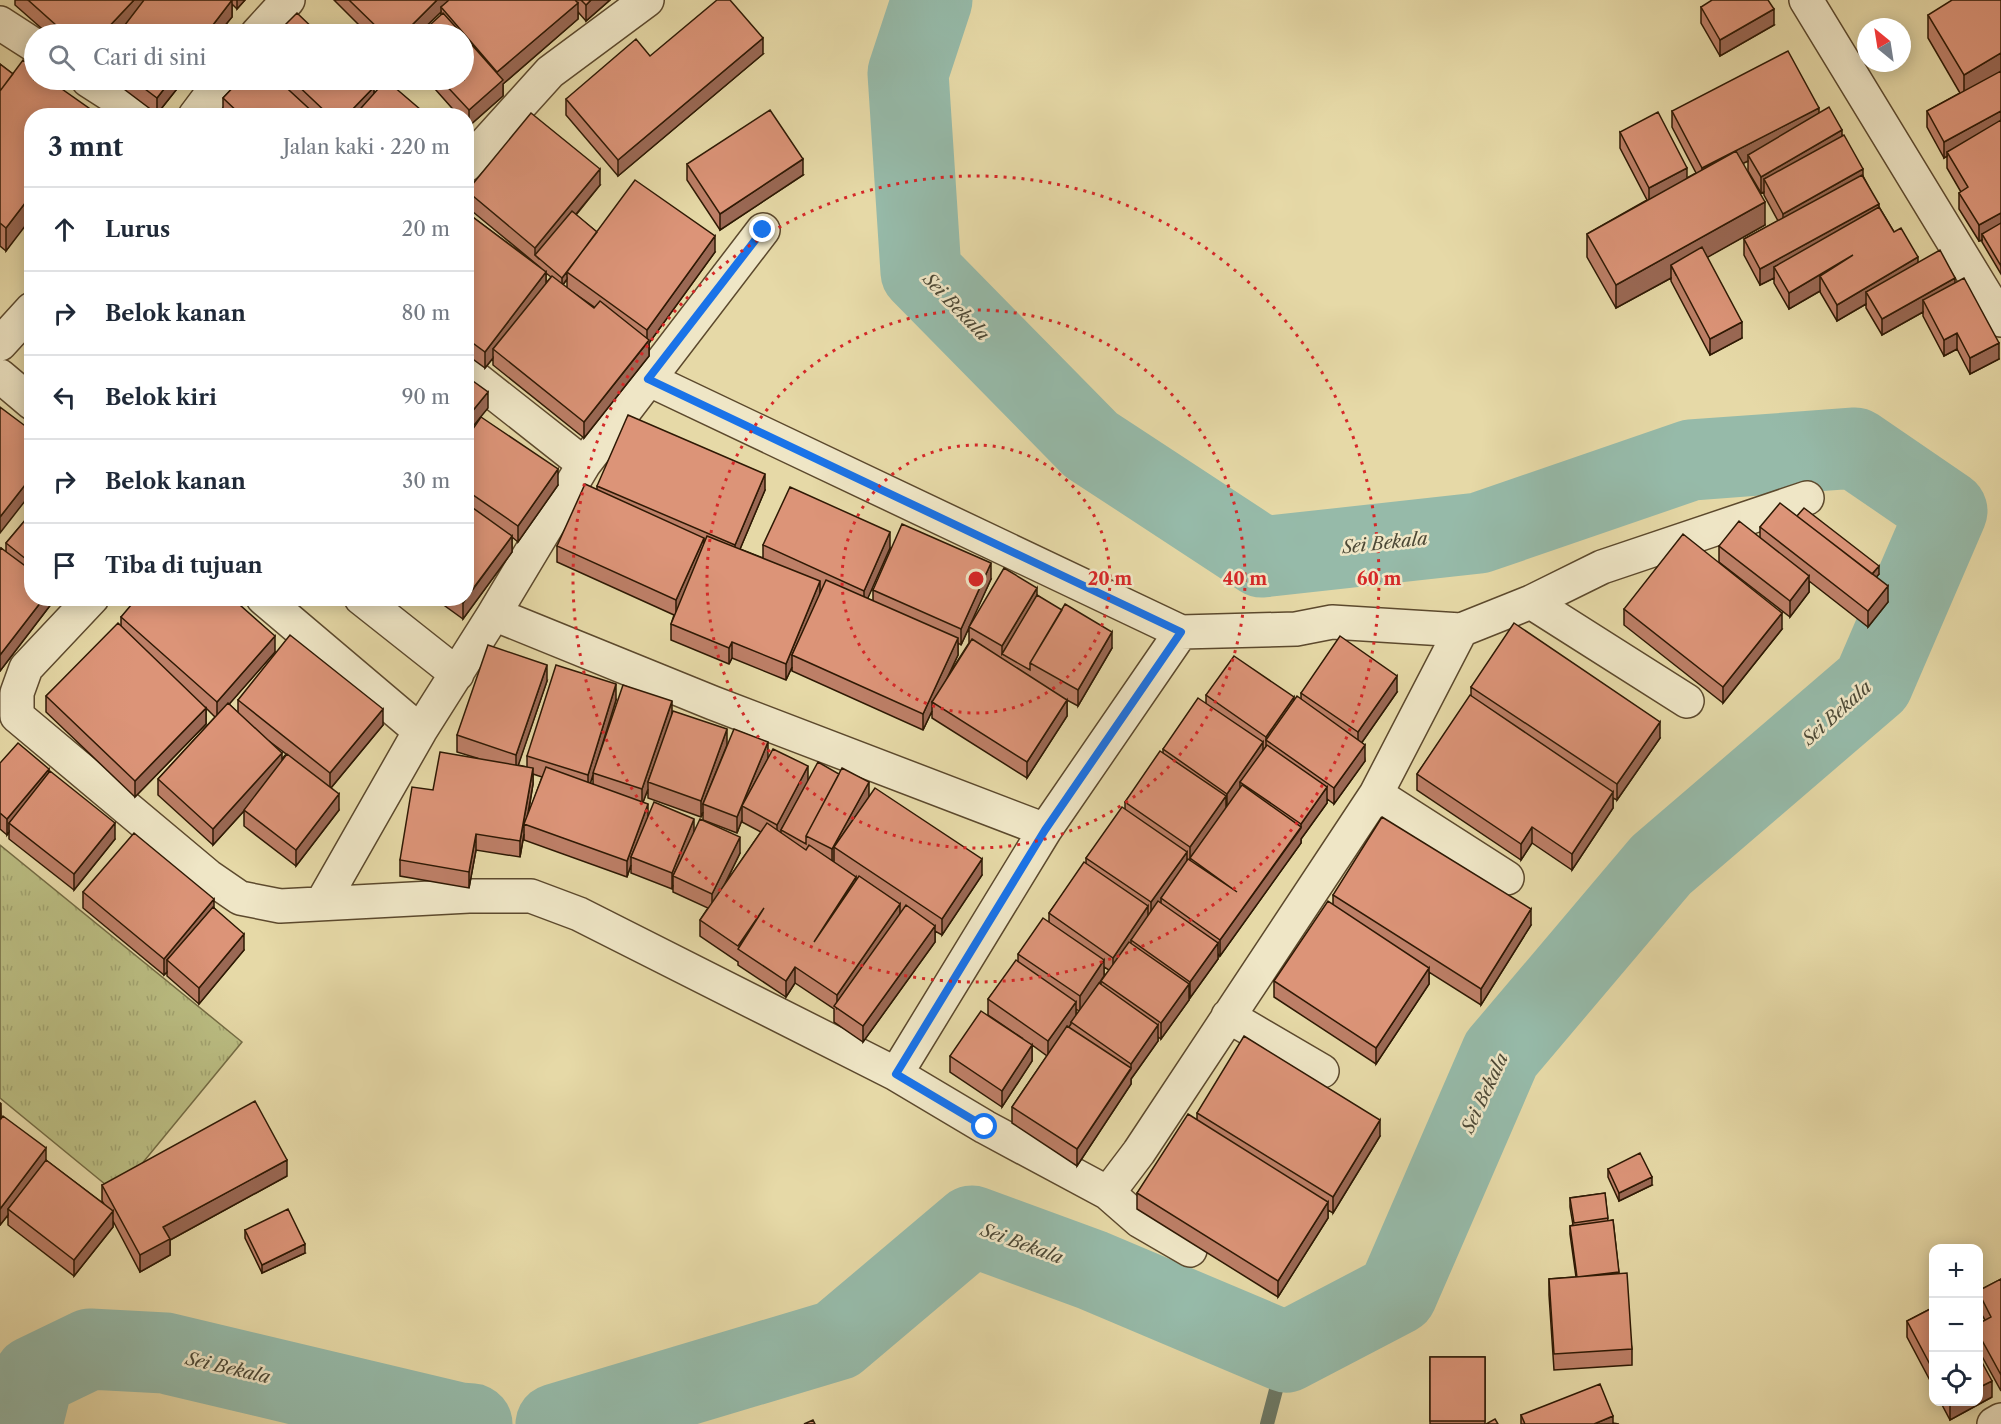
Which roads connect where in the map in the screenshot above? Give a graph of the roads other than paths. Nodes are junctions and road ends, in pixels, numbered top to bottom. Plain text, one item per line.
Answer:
1 (288, 0) edge
2 (647, 0) edge
3 (1806, 0) edge
4 (0, 23) edge
5 (266, 24) edge
6 (24, 39) edge
7 (104, 90) edge
8 (214, 90) edge
9 (132, 108) edge
10 (201, 108) edge
11 (474, 156) edge
12 (763, 230) dead end
13 (1999, 312) edge
14 (0, 376) edge
15 (474, 377) edge
16 (648, 379) junction
17 (24, 396) edge
18 (584, 464) junction
19 (1807, 498) dead end
20 (1531, 602) junction
21 (84, 606) edge
22 (272, 606) edge
23 (371, 606) edge
24 (494, 614) junction
25 (1461, 630) junction
26 (1181, 632) junction
27 (457, 674) junction
28 (1687, 701) dead end
29 (420, 731) junction
30 (1376, 794) junction
31 (1045, 830) junction
32 (1507, 878) dead end
33 (322, 903) junction
34 (1228, 1016) junction
35 (1322, 1071) dead end
36 (896, 1074) junction
37 (1108, 1193) junction
38 (1190, 1250) edge
39 (2001, 1420) edge
40 (1994, 1424) edge

1 - 5 street
2 - 11 street
3 - 13 street
4 - 6 street
7 - 9 street
8 - 10 street
12 - 16 street
14 - 17 street
15 - 18 street
16 - 18 street
16 - 26 street
18 - 24 street
19 - 20 street
20 - 25 street
20 - 28 street
21 - 33 street
22 - 29 street
23 - 27 street
24 - 27 street
24 - 31 street
25 - 26 street
25 - 30 street
26 - 31 street
27 - 29 street
29 - 33 street
30 - 32 street
30 - 34 street
31 - 36 street
33 - 36 street
34 - 35 street
34 - 37 street
36 - 37 street
37 - 38 street
39 - 40 street

